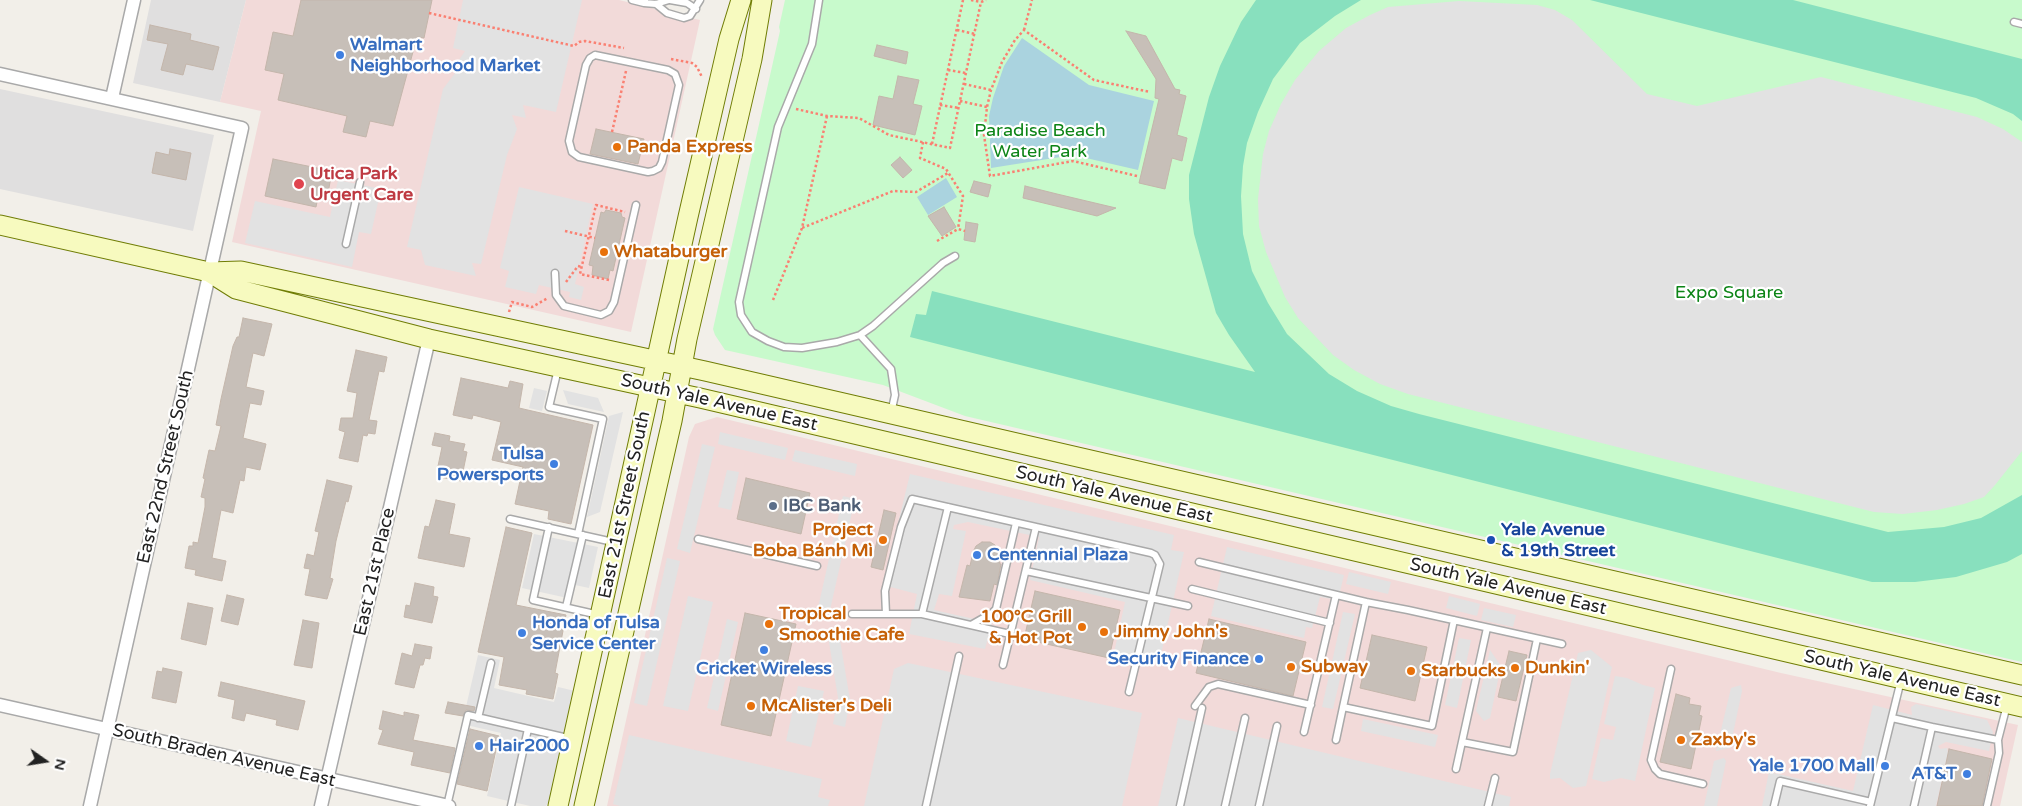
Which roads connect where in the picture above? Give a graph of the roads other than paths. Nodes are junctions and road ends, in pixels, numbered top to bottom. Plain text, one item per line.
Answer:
1 (134, 0) edge
2 (632, 0) edge
3 (669, 0) edge
4 (700, 0) edge
5 (741, 0) edge
6 (762, 0) edge
7 (819, 0) edge
8 (645, 1) edge
9 (656, 4) junction
10 (696, 9) junction
11 (2014, 22) dead end
12 (2022, 24) edge
13 (628, 61) joint
14 (0, 74) edge
15 (112, 98) junction
16 (360, 182) dead end
17 (636, 205) dead end
18 (0, 225) edge
19 (346, 244) dead end
20 (955, 256) dead end
21 (210, 272) junction
22 (555, 273) dead end
23 (860, 335) junction
24 (428, 339) junction
25 (656, 360) junction
26 (682, 366) junction
27 (559, 367) junction
28 (651, 387) junction
29 (677, 393) junction
30 (891, 414) junction
31 (1221, 491) junction
32 (948, 507) junction
33 (510, 519) dead end
34 (1214, 519) junction
35 (1016, 523) junction
36 (549, 527) junction
37 (1036, 527) junction
38 (580, 534) junction
39 (1424, 538) junction
40 (698, 539) dead end
41 (617, 543) junction
42 (1198, 562) dead end
43 (817, 566) dead end
44 (1417, 566) junction
45 (1026, 571) junction
46 (1578, 574) junction
47 (1192, 589) dead end
48 (1336, 596) junction
49 (1152, 599) junction
50 (1366, 602) junction
51 (1571, 602) junction
52 (1188, 606) dead end
53 (566, 607) junction
54 (852, 614) dead end
55 (886, 614) junction
56 (922, 614) junction
57 (601, 615) junction
58 (1776, 619) junction
59 (1454, 620) junction
60 (1330, 623) junction
61 (971, 625) junction
62 (1487, 628) junction
63 (1010, 634) junction
64 (1537, 639) junction
65 (1562, 644) dead end
66 (1770, 648) junction
67 (958, 656) dead end
68 (491, 663) dead end
69 (1003, 665) dead end
70 (1671, 669) dead end
71 (2022, 675) edge
72 (1901, 679) junction
73 (1129, 692) dead end
74 (0, 705) edge
75 (1311, 705) junction
76 (2014, 705) edge
77 (1343, 707) junction
78 (478, 718) junction
79 (1245, 718) dead end
80 (1892, 718) junction
81 (1277, 726) dead end
82 (1932, 727) junction
83 (107, 729) junction
84 (528, 729) junction
85 (1304, 732) dead end
86 (573, 739) junction
87 (1336, 740) dead end
88 (1998, 740) junction
89 (1462, 742) junction
90 (1456, 768) dead end
91 (1495, 778) dead end
92 (328, 779) junction
93 (1703, 784) dead end
94 (1871, 804) edge
95 (90, 806) edge
96 (322, 806) edge
97 (448, 806) edge
98 (511, 806) edge
99 (558, 806) edge
100 (584, 806) edge
101 (926, 806) edge
102 (1180, 806) edge
103 (1225, 806) edge
104 (1259, 806) edge
105 (1488, 806) edge
106 (1774, 806) edge
107 (1914, 806) edge
108 (1987, 806) edge

1 - 15 street
2 - 8 lane
3 - 9 lane
3 - 10 lane
4 - 10 lane
5 - 25 main road, East 21st Street South
6 - 26 main road, East 21st Street South
7 - 23 lane
8 - 9 lane
9 - 10 lane
11 - 12 lane
13 - 13 lane
14 - 15 street
15 - 21 street, East 22nd Street South
16 - 19 lane
17 - 22 lane
18 - 21 main road, South Yale Avenue East
20 - 23 lane
21 - 24 main road, South Yale Avenue East
21 - 25 main road, South Yale Avenue East
21 - 83 street, East 22nd Street South
23 - 30 lane
24 - 27 main road, South Yale Avenue East
24 - 92 street, East 21st Place
25 - 26 main road, South Yale Avenue East
25 - 28 main road, East 21st Street South
26 - 29 main road, East 21st Street South
26 - 30 main road, South Yale Avenue East
27 - 28 main road, South Yale Avenue East
27 - 38 lane
28 - 29 main road, South Yale Avenue East
28 - 41 main road, East 21st Street South
29 - 34 main road, South Yale Avenue East
29 - 100 main road, East 21st Street South
30 - 31 main road, South Yale Avenue East
31 - 34 main road
31 - 39 main road, South Yale Avenue East
32 - 35 lane
32 - 55 lane
32 - 56 lane
33 - 36 lane
34 - 44 main road, South Yale Avenue East
35 - 37 lane
35 - 61 lane
36 - 38 lane
36 - 53 lane
37 - 45 lane
37 - 49 lane
38 - 41 lane
38 - 53 lane
39 - 44 main road
39 - 46 main road, South Yale Avenue East
40 - 43 lane
41 - 57 main road, East 21st Street South
42 - 48 lane
44 - 51 main road, South Yale Avenue East
45 - 49 lane
45 - 63 lane
46 - 51 main road
46 - 58 main road, South Yale Avenue East
47 - 60 lane
48 - 50 lane
48 - 60 lane
49 - 52 lane
49 - 73 lane
50 - 59 lane
50 - 77 lane
51 - 66 main road, South Yale Avenue East
53 - 57 lane
54 - 55 lane
55 - 56 lane
56 - 61 lane
57 - 86 main road, East 21st Street South
58 - 66 main road
58 - 71 main road, South Yale Avenue East
59 - 62 lane
59 - 77 lane
60 - 75 lane
61 - 63 lane
62 - 64 lane
62 - 89 lane
63 - 69 lane
64 - 65 lane
64 - 89 lane
66 - 72 main road, South Yale Avenue East
67 - 101 lane
68 - 78 lane
70 - 93 lane
72 - 76 main road, South Yale Avenue East
72 - 80 lane
74 - 83 street, South Braden Avenue East
75 - 85 lane
75 - 102 lane
76 - 88 lane
77 - 87 lane
78 - 84 lane
78 - 97 lane
79 - 103 lane
80 - 82 lane
80 - 94 lane
81 - 104 lane
82 - 88 lane
82 - 107 lane
83 - 92 street, South Braden Avenue East
83 - 95 street, East 22nd Street South
84 - 86 lane
84 - 98 lane
86 - 99 main road, East 21st Street South
88 - 108 lane
89 - 90 lane
91 - 105 lane
92 - 96 street, East 21st Place
92 - 97 street, South Braden Avenue East
94 - 106 lane

